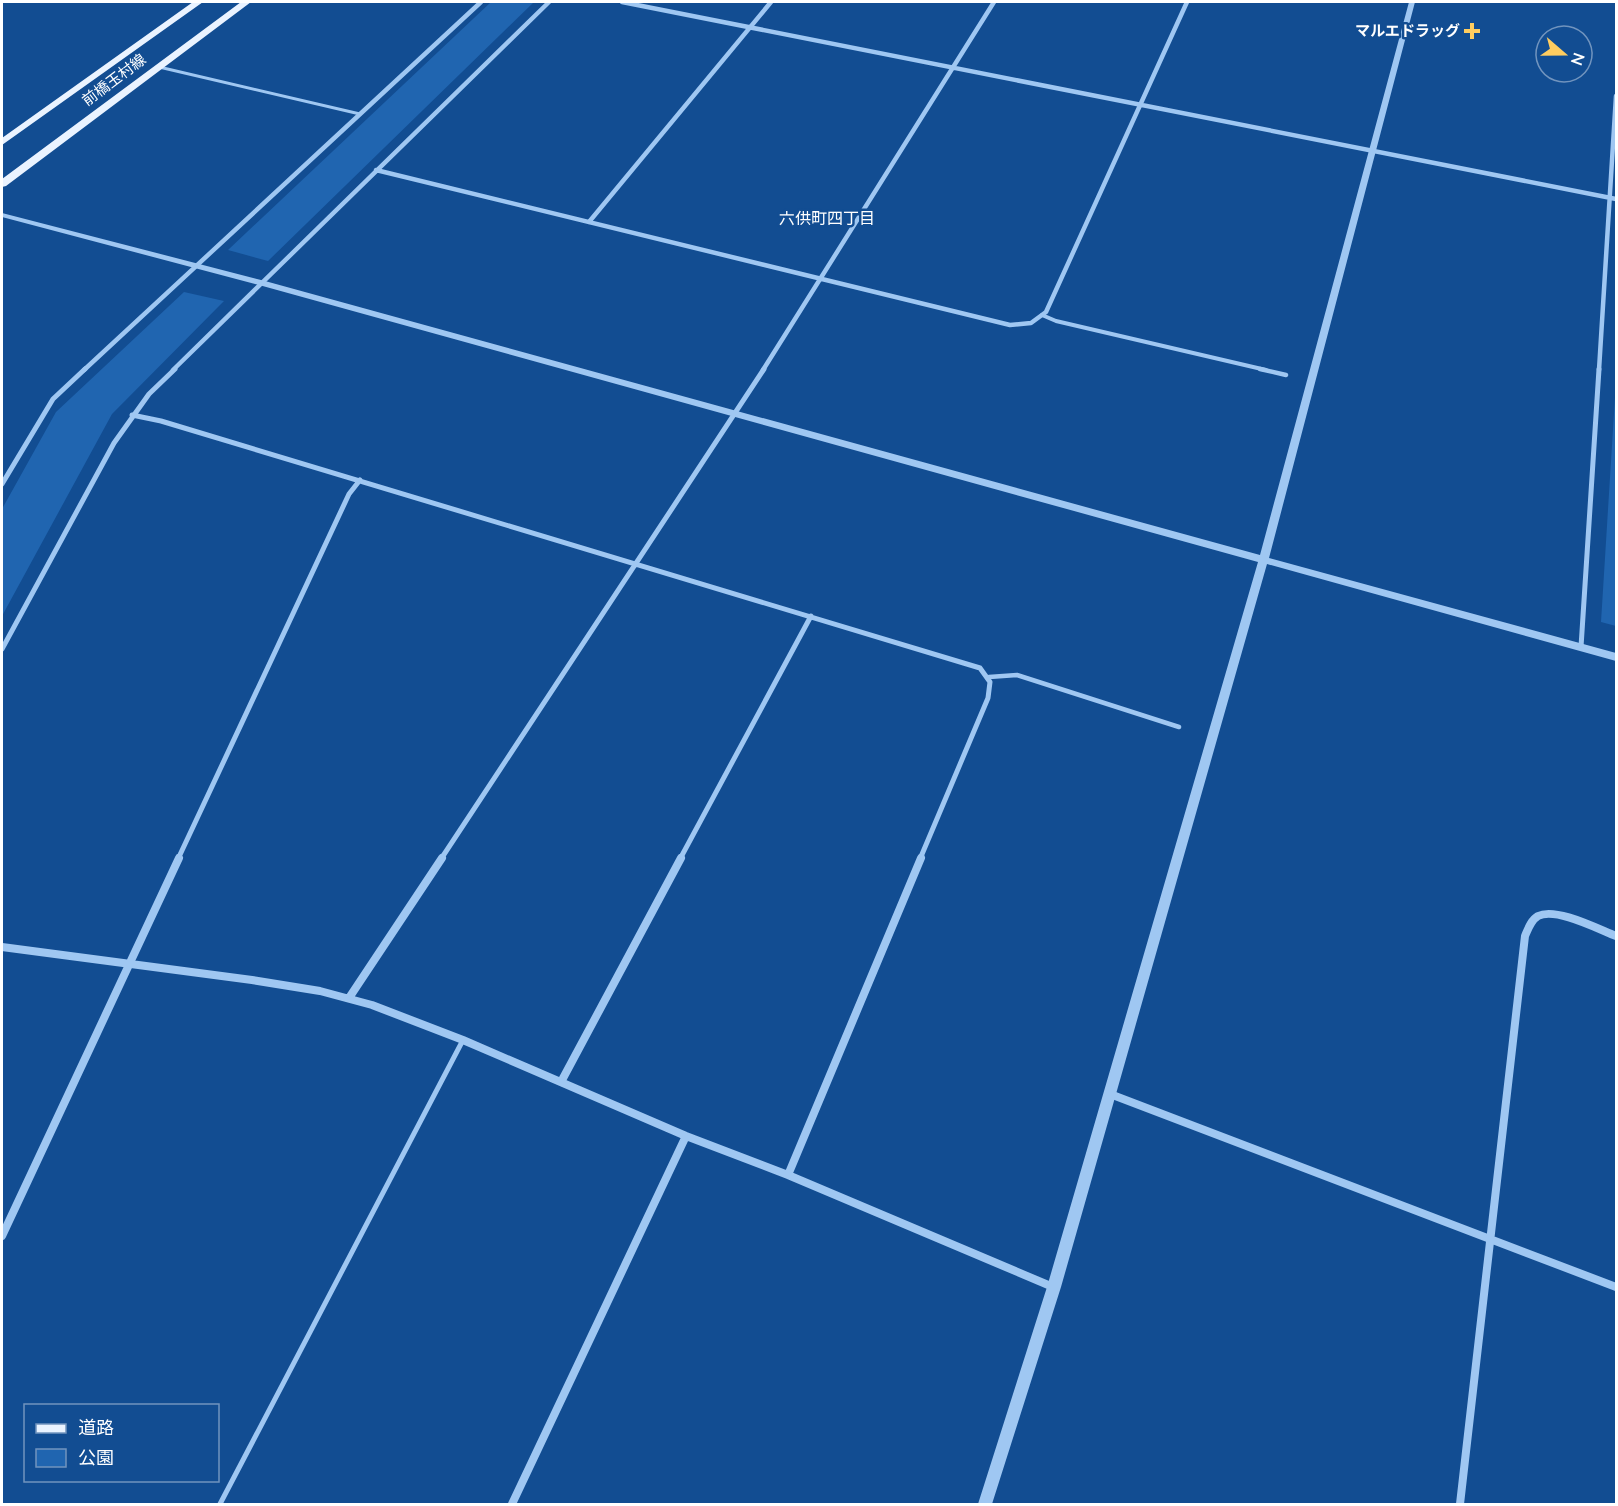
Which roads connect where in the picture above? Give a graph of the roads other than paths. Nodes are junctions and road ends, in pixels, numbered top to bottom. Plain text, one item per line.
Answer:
1 (198, 2) edge
2 (246, 2) edge
3 (481, 2) edge
4 (549, 2) edge
5 (622, 2) edge
6 (771, 2) edge
7 (994, 2) edge
8 (1187, 2) edge
9 (1412, 2) edge
10 (751, 27) junction
11 (158, 66) junction
12 (953, 67) junction
13 (1617, 96) edge
14 (1140, 104) junction
15 (360, 114) junction
16 (2, 142) edge
17 (1372, 150) junction
18 (376, 170) junction
19 (2, 184) edge
20 (1610, 198) junction
21 (1617, 199) edge
22 (2, 214) edge
23 (589, 222) junction
24 (197, 265) junction
25 (820, 279) junction
26 (262, 283) junction
27 (1042, 315) junction
28 (1286, 375) dead end
29 (736, 413) junction
30 (132, 415) junction
31 (360, 480) junction
32 (2, 484) edge
33 (1264, 558) junction
34 (636, 563) junction
35 (811, 616) junction
36 (1581, 647) junction
37 (2, 650) edge
38 (1617, 657) edge
39 (989, 677) junction
40 (1179, 727) dead end
41 (1617, 936) edge
42 (2, 947) edge
43 (129, 965) junction
44 (349, 998) junction
45 (463, 1040) junction
46 (561, 1082) junction
47 (1109, 1094) junction
48 (686, 1136) junction
49 (788, 1175) junction
50 (2, 1236) edge
51 (1490, 1239) junction
52 (1054, 1287) junction
53 (1617, 1287) edge
54 (220, 1504) edge
55 (512, 1504) edge
56 (985, 1504) edge
57 (1460, 1504) edge

1 - 16 main road, 前橋玉村線
2 - 11 main road, 前橋玉村線
3 - 15 street
4 - 18 street
5 - 10 street
6 - 10 street
7 - 12 street
8 - 14 street
9 - 17 street
10 - 12 street
10 - 23 street
11 - 15 lane
11 - 19 main road, 前橋玉村線
12 - 14 street
12 - 25 street
13 - 20 street
14 - 17 street
14 - 27 street
15 - 24 street
17 - 20 street
17 - 33 street
18 - 23 street
18 - 26 street
20 - 21 street
20 - 36 street
22 - 24 street
23 - 25 street
24 - 26 street
24 - 32 street
25 - 27 street
25 - 29 street
26 - 29 street
26 - 30 street
27 - 28 street
29 - 33 street
29 - 34 street
30 - 31 street
30 - 37 street
31 - 34 street
31 - 43 street
33 - 36 street
33 - 47 street
34 - 35 street
34 - 44 street
35 - 39 street
35 - 46 street
36 - 38 street
39 - 40 street
39 - 49 street
41 - 51 street
42 - 43 street
43 - 44 street
43 - 50 street
44 - 45 street
45 - 46 street
45 - 54 lane
46 - 48 street
47 - 51 street
47 - 52 street
48 - 49 street
48 - 55 street
49 - 52 street
51 - 53 street
51 - 57 street
52 - 56 street

